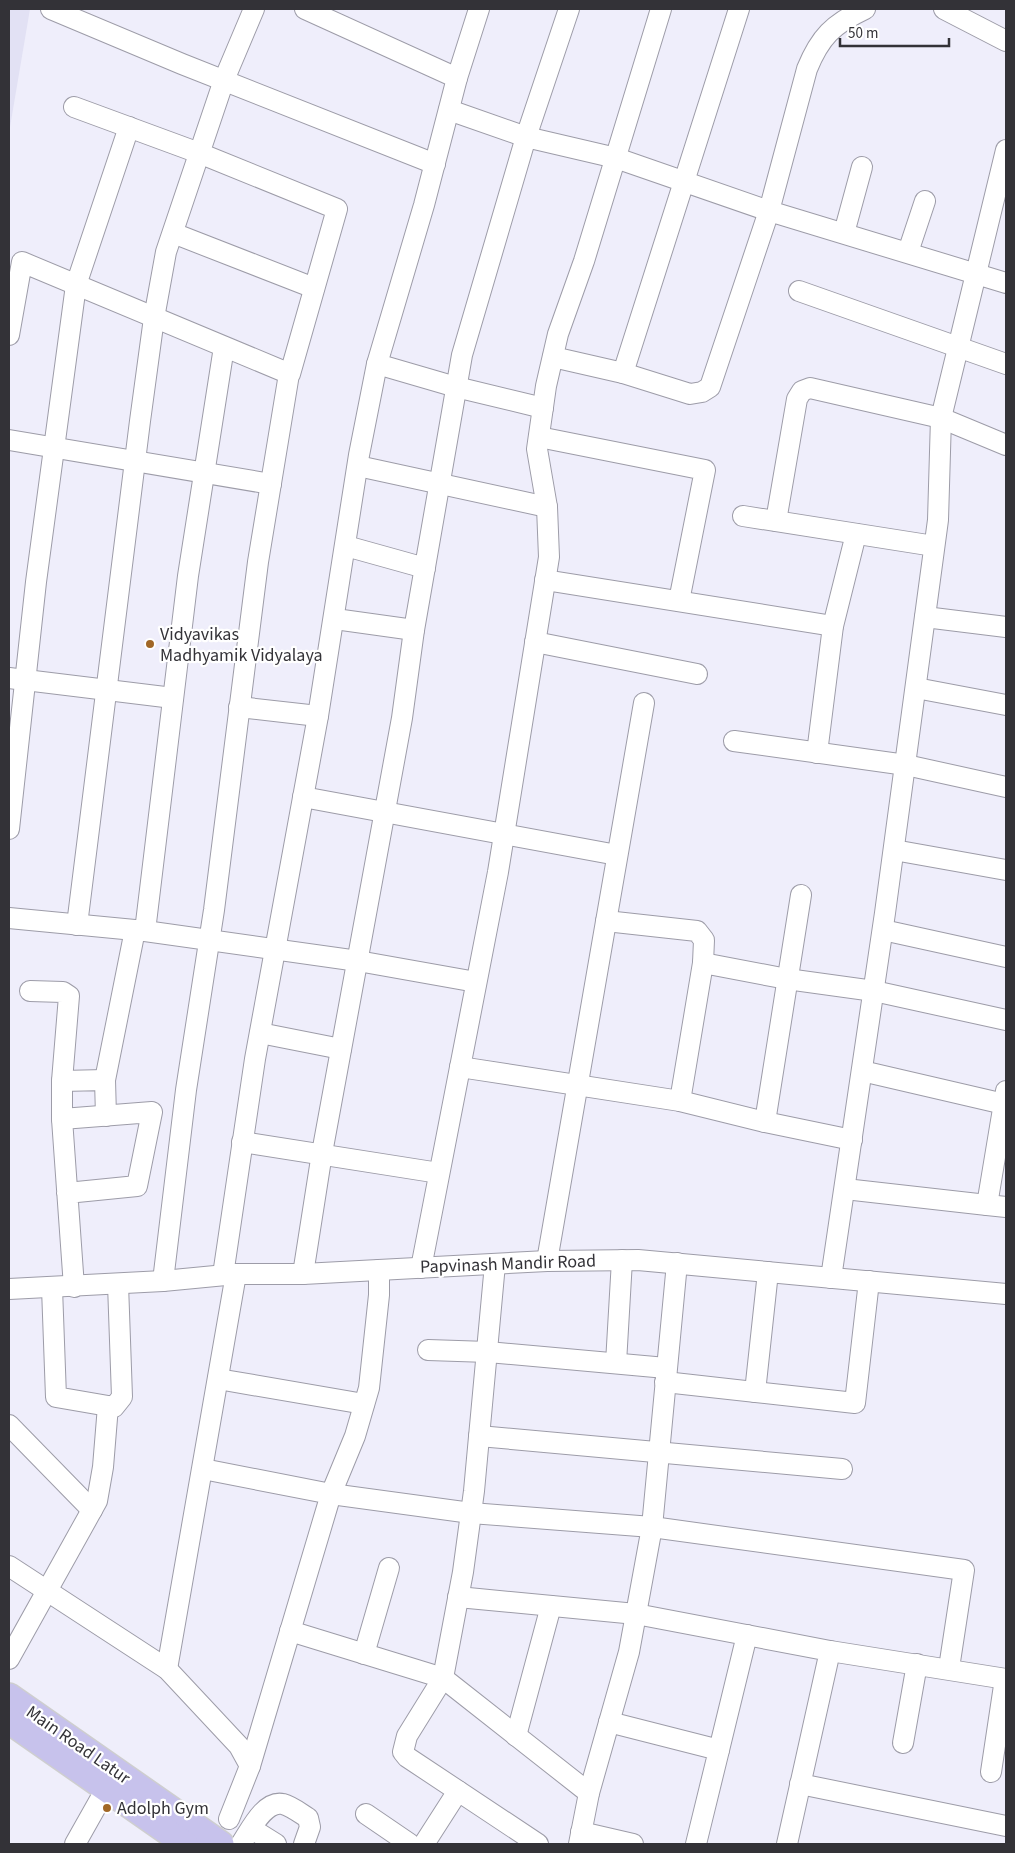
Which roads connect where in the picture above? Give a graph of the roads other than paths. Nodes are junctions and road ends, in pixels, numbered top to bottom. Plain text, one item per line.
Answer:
1 (51, 9) edge
2 (254, 9) edge
3 (304, 9) edge
4 (479, 9) edge
5 (569, 9) edge
6 (661, 9) edge
7 (739, 9) edge
8 (865, 9) edge
9 (944, 9) edge
10 (1006, 40) edge
11 (457, 78) junction
12 (224, 80) junction
13 (74, 106) dead end
14 (449, 110) junction
15 (130, 127) junction
16 (526, 137) junction
17 (1006, 150) edge
18 (200, 153) junction
19 (616, 158) junction
20 (435, 164) junction
21 (862, 167) dead end
22 (684, 182) junction
23 (925, 201) dead end
24 (769, 211) junction
25 (173, 233) junction
26 (844, 233) junction
27 (908, 252) junction
28 (977, 274) junction
29 (1006, 283) edge
30 (76, 285) junction
31 (314, 288) junction
32 (799, 291) dead end
33 (154, 318) junction
34 (9, 334) edge
35 (959, 346) junction
36 (224, 347) junction
37 (553, 357) junction
38 (377, 364) junction
39 (1006, 364) edge
40 (623, 373) junction
41 (289, 374) junction
42 (456, 387) junction
43 (543, 408) junction
44 (941, 418) junction
45 (538, 437) junction
46 (9, 440) edge
47 (1006, 445) edge
48 (55, 448) junction
49 (134, 461) junction
50 (358, 466) junction
51 (204, 472) junction
52 (271, 484) junction
53 (440, 484) junction
54 (546, 507) junction
55 (743, 516) dead end
56 (776, 521) junction
57 (856, 534) junction
58 (346, 546) junction
59 (934, 546) junction
60 (425, 568) junction
61 (545, 580) junction
62 (679, 601) junction
63 (925, 617) junction
64 (334, 619) junction
65 (833, 626) junction
66 (1006, 627) edge
67 (414, 630) junction
68 (535, 642) junction
69 (697, 674) dead end
70 (17, 679) edge
71 (916, 688) junction
72 (106, 691) junction
73 (173, 698) junction
74 (644, 703) dead end
75 (1006, 705) edge
76 (240, 707) junction
77 (318, 716) junction
78 (734, 741) dead end
79 (817, 753) junction
80 (906, 765) junction
81 (1006, 787) edge
82 (303, 797) junction
83 (385, 812) junction
84 (9, 829) edge
85 (505, 834) junction
86 (894, 850) junction
87 (617, 855) junction
88 (1006, 870) edge
89 (801, 895) dead end
90 (9, 918) edge
91 (606, 920) junction
92 (77, 925) junction
93 (883, 930) junction
94 (140, 931) junction
95 (209, 940) junction
96 (275, 949) junction
97 (1006, 957) edge
98 (358, 961) junction
99 (703, 963) junction
100 (788, 979) junction
101 (476, 982) junction
102 (30, 991) dead end
103 (874, 991) junction
104 (1006, 1020) edge
105 (260, 1033) junction
106 (342, 1048) junction
107 (460, 1067) junction
108 (862, 1071) junction
109 (105, 1080) junction
110 (62, 1081) junction
111 (578, 1085) junction
112 (1005, 1097) edge
113 (680, 1102) junction
114 (106, 1116) junction
115 (62, 1119) junction
116 (764, 1122) junction
117 (852, 1140) junction
118 (242, 1142) junction
119 (322, 1153) junction
120 (439, 1173) junction
121 (845, 1189) junction
122 (67, 1193) junction
123 (997, 1206) edge
124 (548, 1260) junction
125 (622, 1260) junction
126 (676, 1263) junction
127 (495, 1264) junction
128 (421, 1268) junction
129 (379, 1270) junction
130 (768, 1272) junction
131 (303, 1274) junction
132 (229, 1275) junction
133 (831, 1278) junction
134 (163, 1281) junction
135 (869, 1282) junction
136 (118, 1284) junction
137 (74, 1287) junction
138 (52, 1288) junction
139 (9, 1289) edge
140 (1006, 1294) edge
141 (428, 1350) dead end
142 (488, 1352) junction
143 (616, 1363) junction
144 (666, 1375) junction
145 (218, 1379) junction
146 (755, 1392) junction
147 (364, 1404) junction
148 (108, 1406) junction
149 (9, 1425) edge
150 (480, 1436) junction
151 (659, 1452) junction
152 (203, 1469) junction
153 (842, 1469) dead end
154 (331, 1494) junction
155 (92, 1510) junction
156 (471, 1513) junction
157 (652, 1527) junction
158 (9, 1566) edge
159 (389, 1568) dead end
160 (46, 1590) junction
161 (458, 1597) junction
162 (551, 1606) junction
163 (636, 1614) junction
164 (290, 1631) junction
165 (747, 1635) junction
166 (830, 1651) junction
167 (364, 1654) junction
168 (9, 1659) edge
169 (917, 1664) junction
170 (949, 1668) junction
171 (167, 1669) junction
172 (443, 1678) junction
173 (1006, 1679) edge
174 (9, 1696) edge
175 (9, 1721) edge
176 (609, 1722) junction
177 (516, 1736) junction
178 (904, 1743) dead end
179 (719, 1750) junction
180 (250, 1766) junction
181 (992, 1772) dead end
182 (800, 1784) junction
183 (106, 1789) junction
184 (458, 1791) junction
185 (589, 1792) junction
186 (366, 1814) dead end
187 (229, 1820) dead end
188 (1006, 1826) edge
189 (247, 1837) edge
190 (580, 1838) edge
191 (171, 1840) edge
192 (75, 1844) edge
193 (221, 1844) edge
194 (276, 1844) edge
195 (304, 1844) edge
196 (410, 1844) edge
197 (424, 1844) edge
198 (538, 1844) edge
199 (633, 1844) edge
200 (696, 1844) edge
201 (787, 1844) edge

1 - 12 street
2 - 12 street
3 - 11 street
4 - 11 street
5 - 16 street
6 - 19 street
7 - 22 street
8 - 24 street
9 - 10 street
11 - 14 street
12 - 18 street
12 - 20 street
13 - 15 street
14 - 16 street
14 - 20 street
15 - 18 street
15 - 30 street
16 - 19 street
16 - 42 street
17 - 28 street
18 - 25 street
18 - 31 street
19 - 22 street
19 - 37 street
20 - 38 street
21 - 26 street
22 - 24 street
22 - 40 street
23 - 27 street
24 - 26 street
24 - 40 street
25 - 31 street
25 - 33 street
26 - 27 street
27 - 28 street
28 - 29 street
28 - 35 street
30 - 33 street
30 - 34 street
30 - 48 street
31 - 41 street
32 - 35 street
33 - 36 street
33 - 49 street
35 - 39 street
35 - 44 street
36 - 41 street
36 - 51 street
37 - 40 street
37 - 43 street
38 - 42 street
38 - 50 street
41 - 52 street
42 - 43 street
42 - 53 street
43 - 45 street
44 - 47 street
44 - 56 street
44 - 59 street
45 - 54 street
45 - 62 street
46 - 48 street
48 - 49 street
48 - 70 street
49 - 51 street
49 - 72 street
50 - 53 street
50 - 58 street
51 - 52 street
51 - 73 street
52 - 76 street
53 - 54 street
53 - 60 street
54 - 61 street
55 - 56 street
56 - 57 street
57 - 59 street
57 - 65 street
58 - 60 street
58 - 64 street
59 - 63 street
60 - 67 street
61 - 62 street
61 - 68 street
62 - 65 street
63 - 66 street
63 - 71 street
64 - 67 street
64 - 77 street
65 - 79 street
67 - 83 street
68 - 69 street
68 - 85 street
70 - 72 street
70 - 84 street
71 - 75 street
71 - 80 street
72 - 73 street
72 - 92 street
73 - 94 street
74 - 87 street
76 - 77 street
76 - 95 street
77 - 82 street
78 - 79 street
79 - 80 street
80 - 81 street
80 - 86 street
82 - 83 street
82 - 96 street
83 - 85 street
83 - 98 street
85 - 87 street
85 - 101 street
86 - 88 street
86 - 93 street
87 - 91 street
89 - 100 street
90 - 92 street
91 - 99 street
91 - 111 street
92 - 94 street
93 - 97 street
93 - 103 street
94 - 95 street
94 - 109 street
95 - 96 street
95 - 134 street
96 - 98 street
96 - 105 street
98 - 101 street
98 - 106 street
99 - 100 street
99 - 113 street
100 - 103 street
100 - 116 street
101 - 107 street
102 - 110 street
103 - 104 street
103 - 108 street
105 - 106 street
105 - 118 street
106 - 119 street
107 - 111 street
107 - 120 street
108 - 112 street
108 - 117 street
109 - 110 street
109 - 114 street
110 - 115 street
111 - 113 street
111 - 124 street
112 - 123 street
113 - 116 street
114 - 115 street
114 - 122 street
115 - 122 street
116 - 117 street
117 - 121 street
118 - 119 street
118 - 132 street
119 - 120 street
119 - 131 street
120 - 128 street
121 - 123 street
121 - 133 street
122 - 137 street
124 - 125 street, Papvinash Mandir Road
124 - 127 street, Papvinash Mandir Road
125 - 126 street, Papvinash Mandir Road
125 - 143 street
126 - 130 street, Papvinash Mandir Road
126 - 144 street
127 - 128 street, Papvinash Mandir Road
127 - 142 street
128 - 129 street, Papvinash Mandir Road
129 - 131 street, Papvinash Mandir Road
129 - 147 street
130 - 133 street, Papvinash Mandir Road
130 - 146 street
131 - 132 street, Papvinash Mandir Road
132 - 134 street, Papvinash Mandir Road
132 - 145 street
133 - 135 street, Papvinash Mandir Road
134 - 136 street, Papvinash Mandir Road
135 - 140 street, Papvinash Mandir Road
135 - 146 street
136 - 137 street, Papvinash Mandir Road
136 - 148 street
137 - 138 street, Papvinash Mandir Road
138 - 139 street, Papvinash Mandir Road
138 - 148 street
141 - 142 street
142 - 143 street
142 - 150 street
143 - 144 street
144 - 146 street
144 - 151 street
145 - 147 street
145 - 152 street
147 - 154 street
148 - 155 street
149 - 155 street
150 - 151 street
150 - 156 street
151 - 153 street
151 - 157 street
152 - 154 street
152 - 171 street
154 - 156 street
154 - 164 street
155 - 160 street
156 - 157 street
156 - 161 street
157 - 163 street
157 - 170 street
158 - 160 street
159 - 167 street
160 - 168 street
160 - 171 street
161 - 162 street
161 - 172 street
162 - 163 street
162 - 177 street
163 - 165 street
163 - 176 street
164 - 167 street
164 - 180 street
165 - 166 street
165 - 179 street
166 - 169 street
166 - 182 street
167 - 172 street
169 - 170 street
169 - 178 street
170 - 173 street
171 - 180 street
172 - 177 street
172 - 184 street
173 - 181 street
174 - 193 main road, Main Road Latur
175 - 183 main road, Main Road Latur
176 - 179 street
176 - 185 street
177 - 185 street
179 - 200 street
180 - 187 street
182 - 188 street
182 - 201 street
183 - 191 main road, Main Road Latur
183 - 192 street
184 - 197 street
184 - 198 street
185 - 190 street
186 - 196 street
189 - 194 street
189 - 195 street
190 - 199 street

